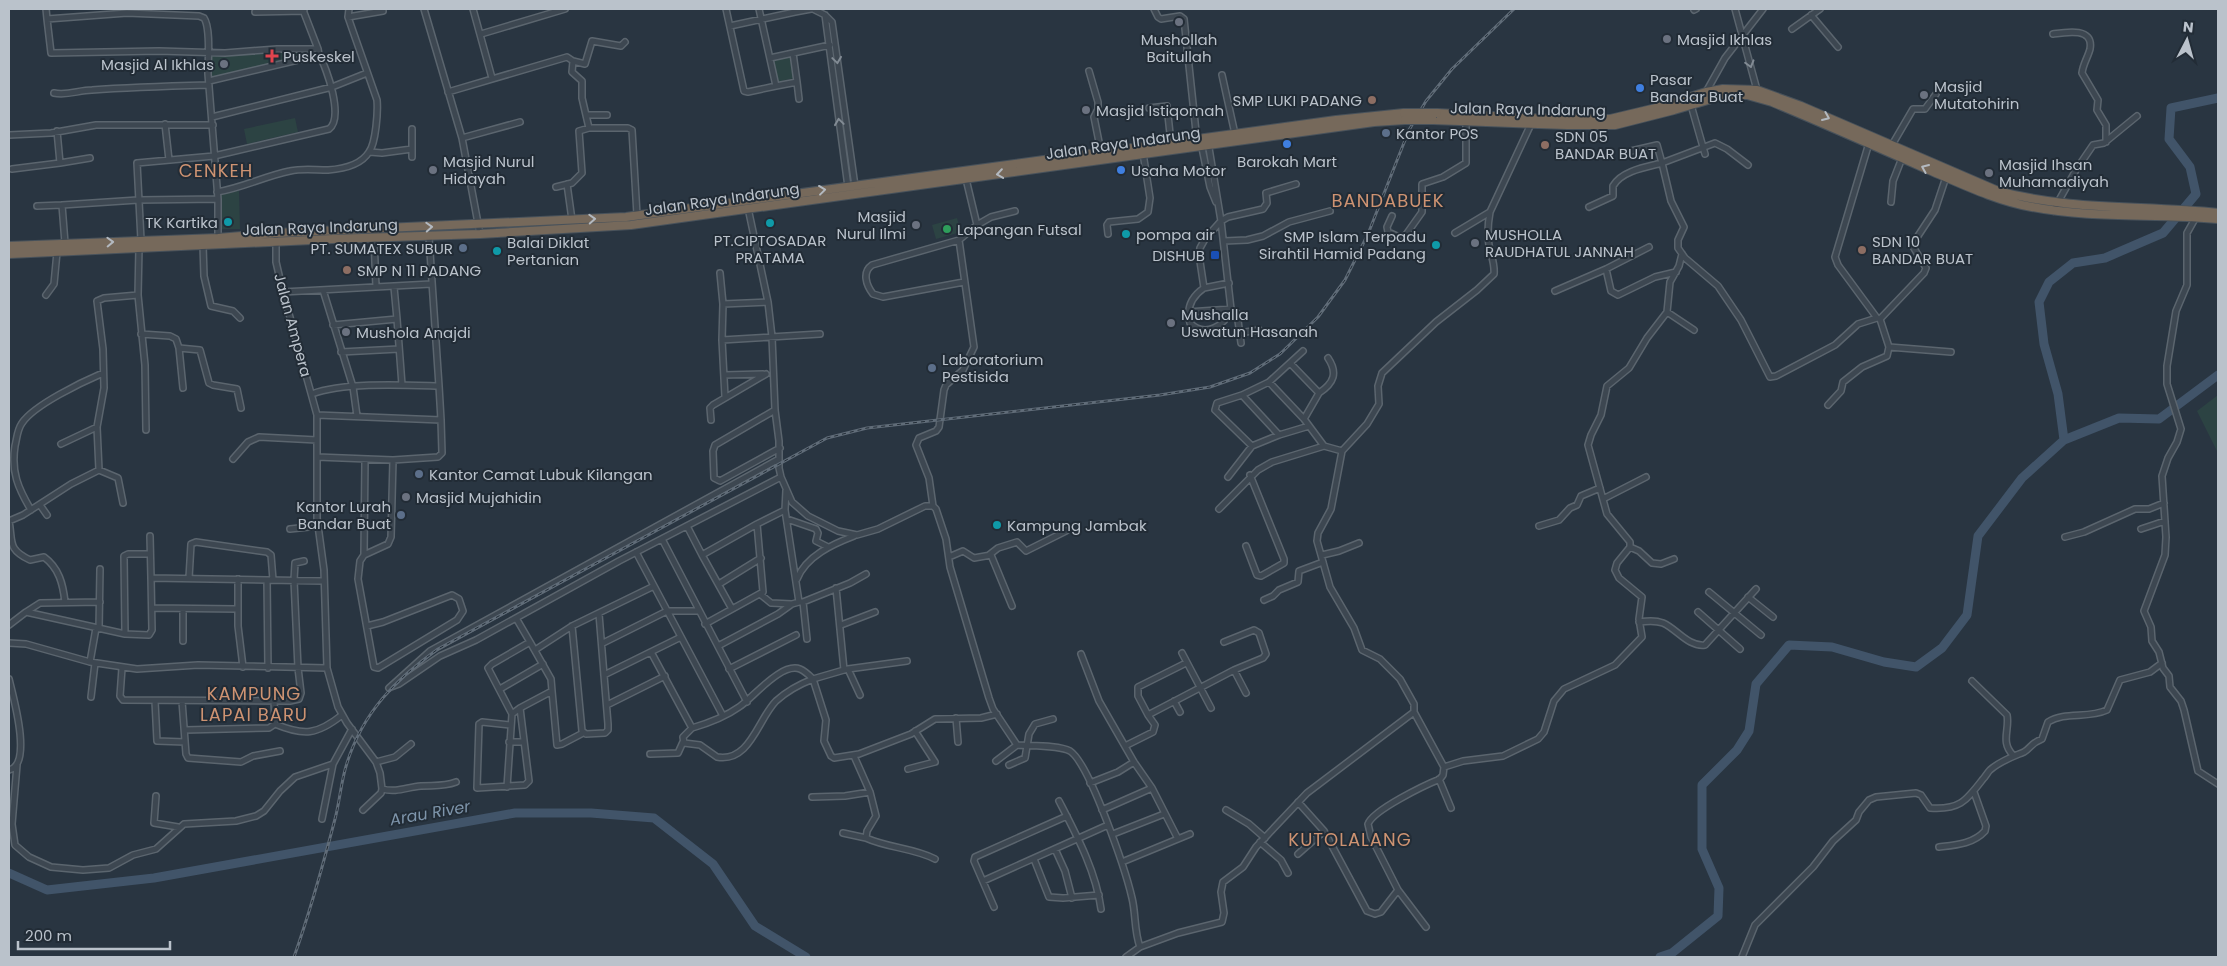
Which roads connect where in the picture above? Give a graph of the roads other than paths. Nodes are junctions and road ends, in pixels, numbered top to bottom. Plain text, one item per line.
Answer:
1 (46, 9) edge
2 (349, 9) edge
3 (424, 9) edge
4 (473, 9) edge
5 (564, 9) edge
6 (726, 9) edge
7 (759, 9) edge
8 (812, 9) edge
9 (1154, 9) edge
10 (1735, 9) edge
11 (1763, 9) edge
12 (1820, 9) edge
13 (304, 10) edge
14 (795, 10) edge
15 (383, 11) dead end
16 (255, 12) dead end
17 (825, 15) junction
18 (1811, 15) junction
19 (348, 17) junction
20 (47, 19) junction
21 (762, 20) junction
22 (730, 26) junction
23 (1792, 29) dead end
24 (481, 34) junction
25 (2053, 34) dead end
26 (1742, 38) junction
27 (624, 42) dead end
28 (835, 44) junction
29 (829, 45) junction
30 (1838, 47) dead end
31 (319, 52) junction
32 (793, 53) junction
33 (208, 54) junction
34 (770, 58) junction
35 (573, 61) junction
36 (1089, 71) dead end
37 (367, 72) junction
38 (1222, 75) dead end
39 (492, 78) junction
40 (797, 82) junction
41 (209, 83) junction
42 (776, 86) junction
43 (332, 87) junction
44 (1757, 90) junction
45 (448, 92) junction
46 (1706, 92) junction
47 (54, 94) dead end
48 (1936, 94) dead end
49 (799, 98) dead end
50 (1692, 105) junction
51 (1149, 108) dead end
52 (607, 115) dead end
53 (586, 116) junction
54 (2137, 116) dead end
55 (212, 117) junction
56 (1461, 119) junction
57 (520, 122) dead end
58 (165, 124) junction
59 (1531, 124) junction
60 (213, 125) junction
61 (589, 128) junction
62 (1307, 128) junction
63 (412, 129) dead end
64 (57, 131) junction
65 (9, 134) edge
66 (1235, 134) junction
67 (462, 138) junction
68 (1202, 142) junction
69 (2106, 142) junction
70 (1171, 144) junction
71 (1869, 144) junction
72 (1892, 145) junction
73 (1703, 147) junction
74 (412, 149) junction
75 (1631, 151) dead end
76 (370, 152) junction
77 (1143, 153) junction
78 (1107, 154) junction
79 (1705, 154) dead end
80 (214, 156) junction
81 (412, 157) dead end
82 (90, 158) dead end
83 (1902, 158) junction
84 (169, 160) junction
85 (60, 163) junction
86 (1662, 163) junction
87 (1748, 165) dead end
88 (12, 169) dead end
89 (975, 174) junction
90 (1946, 177) junction
91 (966, 179) junction
92 (567, 184) junction
93 (1296, 184) dead end
94 (556, 187) dead end
95 (852, 187) junction
96 (217, 192) junction
97 (218, 199) junction
98 (138, 200) junction
99 (1891, 202) dead end
100 (2058, 203) junction
101 (62, 205) junction
102 (37, 206) dead end
103 (1589, 207) dead end
104 (748, 208) junction
105 (1015, 211) dead end
106 (1330, 211) dead end
107 (2053, 211) junction
108 (1490, 212) junction
109 (2218, 213) edge
110 (2195, 214) junction
111 (637, 215) junction
112 (1392, 216) dead end
113 (2218, 219) edge
114 (572, 220) junction
115 (1221, 221) junction
116 (478, 225) junction
117 (977, 225) junction
118 (454, 226) junction
119 (276, 233) junction
120 (1455, 233) dead end
121 (480, 234) junction
122 (1108, 234) dead end
123 (454, 235) junction
124 (429, 237) junction
125 (218, 238) junction
126 (374, 238) junction
127 (959, 240) junction
128 (1224, 240) junction
129 (187, 242) junction
130 (276, 242) junction
131 (64, 243) junction
132 (140, 244) junction
133 (203, 245) junction
134 (9, 246) edge
135 (77, 247) junction
136 (1649, 247) dead end
137 (20, 249) junction
138 (58, 252) junction
139 (9, 254) edge
140 (1682, 254) junction
141 (1606, 269) junction
142 (1676, 272) junction
143 (720, 273) dead end
144 (964, 282) junction
145 (1229, 283) junction
146 (431, 284) junction
147 (376, 287) junction
148 (394, 287) junction
149 (1204, 288) junction
150 (324, 290) junction
151 (1555, 291) dead end
152 (283, 292) junction
153 (138, 294) junction
154 (46, 295) dead end
155 (768, 302) junction
156 (723, 304) junction
157 (1231, 309) junction
158 (1188, 312) junction
159 (1667, 312) junction
160 (240, 318) dead end
161 (1878, 318) junction
162 (397, 319) junction
163 (334, 324) junction
164 (1259, 330) dead end
165 (1694, 330) dead end
166 (1239, 333) junction
167 (141, 334) junction
168 (820, 334) dead end
169 (772, 337) junction
170 (722, 340) junction
171 (1241, 343) dead end
172 (1889, 347) junction
173 (179, 348) junction
174 (398, 349) junction
175 (1303, 351) dead end
176 (341, 352) junction
177 (1951, 352) dead end
178 (1328, 358) dead end
179 (1290, 363) junction
180 (103, 373) junction
181 (773, 373) junction
182 (766, 374) junction
183 (724, 375) junction
184 (1268, 382) junction
185 (402, 385) junction
186 (439, 386) junction
187 (353, 387) junction
188 (183, 388) dead end
189 (1319, 393) junction
190 (312, 394) junction
191 (1242, 394) junction
192 (725, 397) junction
193 (1828, 405) dead end
194 (241, 408) dead end
195 (776, 410) junction
196 (317, 415) junction
197 (357, 416) junction
198 (1304, 418) junction
199 (441, 420) junction
200 (711, 420) dead end
201 (1309, 426) junction
202 (97, 428) junction
203 (146, 430) dead end
204 (1279, 435) junction
205 (317, 440) junction
206 (61, 444) dead end
207 (1252, 446) junction
208 (1324, 446) junction
209 (780, 448) junction
210 (1342, 451) junction
211 (317, 458) junction
212 (233, 459) dead end
213 (779, 459) junction
214 (365, 460) junction
215 (393, 460) junction
216 (99, 470) junction
217 (1250, 475) junction
218 (781, 477) junction
219 (1228, 477) dead end
220 (1646, 477) dead end
221 (786, 488) junction
222 (1600, 488) junction
223 (1602, 499) junction
224 (124, 503) dead end
225 (2164, 503) junction
226 (40, 505) junction
227 (933, 506) junction
228 (1219, 509) dead end
229 (31, 510) junction
230 (785, 510) junction
231 (47, 515) dead end
232 (787, 519) junction
233 (9, 521) edge
234 (2165, 521) junction
235 (757, 524) junction
236 (318, 526) junction
237 (688, 526) junction
238 (1539, 526) dead end
239 (290, 529) dead end
240 (2141, 529) dead end
241 (1066, 531) dead end
242 (150, 536) dead end
243 (857, 536) junction
244 (2064, 537) dead end
245 (662, 538) junction
246 (1359, 543) dead end
247 (1246, 546) dead end
248 (828, 547) junction
249 (1630, 547) junction
250 (636, 552) junction
251 (150, 554) junction
252 (364, 555) junction
253 (702, 555) junction
254 (989, 555) junction
255 (1322, 555) junction
256 (761, 558) junction
257 (949, 558) junction
258 (1674, 559) dead end
259 (304, 561) dead end
260 (1323, 562) junction
261 (100, 569) dead end
262 (866, 574) dead end
263 (151, 578) junction
264 (189, 578) junction
265 (238, 579) junction
266 (270, 580) junction
267 (294, 580) junction
268 (324, 580) junction
269 (796, 582) junction
270 (718, 584) junction
271 (654, 586) junction
272 (836, 588) junction
273 (1756, 589) dead end
274 (1709, 592) dead end
275 (760, 594) junction
276 (1748, 598) junction
277 (1264, 600) dead end
278 (66, 602) junction
279 (100, 602) junction
280 (801, 602) junction
281 (792, 604) junction
282 (1012, 606) dead end
283 (152, 608) junction
284 (732, 608) junction
285 (183, 609) junction
286 (238, 609) junction
287 (667, 611) junction
288 (699, 611) junction
289 (26, 612) junction
290 (875, 612) dead end
291 (1698, 612) dead end
292 (1734, 613) junction
293 (600, 614) junction
294 (1772, 617) dead end
295 (516, 618) junction
296 (1639, 622) junction
297 (705, 624) junction
298 (840, 625) junction
299 (9, 626) edge
300 (367, 626) junction
301 (572, 626) junction
302 (97, 628) junction
303 (1719, 630) junction
304 (125, 634) junction
305 (796, 635) dead end
306 (1761, 635) dead end
307 (681, 637) junction
308 (807, 639) dead end
309 (183, 641) dead end
310 (530, 642) junction
311 (1224, 642) dead end
312 (9, 643) edge
313 (603, 643) junction
314 (718, 646) junction
315 (1740, 649) dead end
316 (535, 650) junction
317 (651, 652) junction
318 (1182, 653) dead end
319 (1081, 654) dead end
320 (908, 662) dead end
321 (93, 663) junction
322 (1186, 663) junction
323 (2162, 663) junction
324 (543, 664) junction
325 (243, 667) junction
326 (122, 668) junction
327 (268, 668) junction
328 (298, 668) junction
329 (327, 668) junction
330 (729, 669) junction
331 (846, 669) junction
332 (1234, 670) junction
333 (604, 675) junction
334 (664, 676) junction
335 (9, 679) edge
336 (813, 679) junction
337 (1972, 680) dead end
338 (1199, 688) junction
339 (500, 689) junction
340 (552, 691) junction
341 (1246, 692) dead end
342 (860, 696) dead end
343 (91, 697) dead end
344 (274, 700) junction
345 (156, 701) junction
346 (182, 701) junction
347 (747, 702) junction
348 (1174, 702) junction
349 (607, 705) junction
350 (520, 708) junction
351 (1211, 708) dead end
352 (1180, 712) dead end
353 (1414, 712) junction
354 (512, 714) junction
355 (997, 714) junction
356 (342, 715) junction
357 (1148, 715) junction
358 (723, 716) junction
359 (956, 718) junction
360 (1052, 719) dead end
361 (275, 724) junction
362 (511, 725) junction
363 (692, 728) junction
364 (352, 729) junction
365 (185, 730) junction
366 (915, 731) junction
367 (584, 733) junction
368 (185, 742) junction
369 (509, 742) junction
370 (524, 742) junction
371 (683, 742) junction
372 (958, 742) dead end
373 (411, 744) dead end
374 (1017, 745) junction
375 (1027, 746) junction
376 (1125, 746) junction
377 (280, 752) dead end
378 (650, 754) dead end
379 (2013, 755) junction
380 (854, 756) junction
381 (996, 761) dead end
382 (376, 762) junction
383 (1134, 762) junction
384 (334, 764) junction
385 (16, 765) junction
386 (1009, 765) dead end
387 (1444, 767) junction
388 (908, 769) dead end
389 (9, 770) edge
390 (1439, 779) junction
391 (456, 782) dead end
392 (1090, 783) junction
393 (2218, 784) edge
394 (507, 787) junction
395 (1152, 788) junction
396 (382, 789) junction
397 (870, 792) junction
398 (1974, 792) junction
399 (156, 796) dead end
400 (812, 797) dead end
401 (1059, 801) dead end
402 (1298, 802) junction
403 (1451, 808) dead end
404 (363, 810) dead end
405 (1102, 810) junction
406 (1226, 810) dead end
407 (1164, 814) junction
408 (11, 815) edge
409 (1067, 816) junction
410 (322, 820) dead end
411 (1108, 825) junction
412 (178, 828) junction
413 (1324, 831) junction
414 (843, 833) dead end
415 (1112, 834) junction
416 (1190, 834) dead end
417 (866, 838) junction
418 (1077, 839) junction
419 (1178, 839) junction
420 (1263, 840) junction
421 (1939, 847) dead end
422 (1055, 849) junction
423 (1298, 854) dead end
424 (935, 859) dead end
425 (1034, 859) junction
426 (1122, 862) junction
427 (1288, 873) dead end
428 (983, 881) junction
429 (1398, 890) junction
430 (1099, 895) junction
431 (1072, 898) junction
432 (994, 906) dead end
433 (1102, 909) dead end
434 (1426, 927) dead end
435 (1140, 947) junction
436 (1126, 957) edge
437 (1742, 957) edge

1 - 20 street
2 - 19 street
3 - 45 street
4 - 24 street
5 - 24 street
6 - 22 street
7 - 21 street
8 - 14 street
8 - 17 street
9 - 68 street
10 - 26 street
11 - 26 street
12 - 18 street
13 - 16 street
13 - 31 street
14 - 21 street
15 - 19 street
17 - 28 street
17 - 29 street
18 - 23 street
18 - 30 street
19 - 37 street
20 - 33 street
20 - 33 street
21 - 22 street
21 - 34 street
22 - 42 street
24 - 39 street
25 - 69 street
26 -> 44 street
26 - 46 street
27 - 35 street
28 - 29 street
28 -> 95 street
29 - 32 street
95 -> 29 street
31 - 33 street
31 - 41 street
31 - 43 street
32 - 34 street
32 - 40 street
33 - 41 street
34 - 42 street
35 - 39 street
35 - 53 street
36 - 78 street
37 - 43 street
37 - 76 street
38 - 66 street
39 - 45 street
40 - 42 street
40 - 49 street
41 - 47 street
41 - 55 street
43 - 55 street
43 - 80 street
44 - 46 highway, Jalan Raya Indarung
44 -> 72 highway, Jalan Raya Indarung
45 - 67 street
46 - 56 highway, Jalan Raya Indarung
48 - 72 street
50 - 59 highway, Jalan Raya Indarung
50 - 71 highway, Jalan Raya Indarung
50 - 73 street
51 - 70 street
52 - 53 street
53 - 61 street
54 - 69 street
55 - 60 street
56 - 59 highway, Jalan Raya Indarung
56 - 62 highway, Jalan Raya Indarung, bridge
56 - 112 street
57 - 67 street
58 - 60 street
58 - 64 street
58 - 84 street
59 - 108 street
60 - 80 street
61 - 92 street
61 - 111 street
62 - 66 highway, Jalan Raya Indarung
62 - 68 highway, Jalan Raya Indarung
63 - 74 street
64 - 65 street
64 - 85 street
66 - 68 highway, Jalan Raya Indarung
67 - 116 street
68 - 70 highway, Jalan Raya Indarung
68 - 77 highway, Jalan Raya Indarung
68 - 115 street
69 - 100 street
70 - 78 highway, Jalan Raya Indarung
71 - 83 highway, Jalan Raya Indarung
71 - 161 street
72 - 100 highway, Jalan Raya Indarung
73 - 79 street
73 - 86 street
73 - 87 street
74 - 76 street
74 - 81 street
75 - 86 street
76 - 96 street
77 - 78 highway, Jalan Raya Indarung
77 - 122 street
78 - 89 highway, Jalan Raya Indarung
80 - 84 street
80 - 96 street
82 - 85 street
90 -> 83 highway, Jalan Raya Indarung
83 - 99 street
84 - 98 street
85 - 88 street
86 - 103 street
86 - 140 street
89 - 91 highway, Jalan Raya Indarung
89 - 95 highway, Jalan Raya Indarung
90 - 107 highway, Jalan Raya Indarung
90 - 161 street
91 - 104 highway, Jalan Raya Indarung
91 - 117 street
92 - 94 street
92 - 114 street
93 - 115 street
111 -> 95 highway, Jalan Raya Indarung
96 - 97 street
97 - 98 street
97 - 125 street
98 - 101 street
98 - 132 street
100 - 107 street
100 - 110 highway, Jalan Raya Indarung
101 - 102 street
101 - 131 street
104 - 121 highway, Jalan Raya Indarung
104 - 155 street
105 - 117 street
106 - 128 street
107 - 110 highway, Jalan Raya Indarung
108 - 120 street
108 - 210 street
109 - 110 highway, Jalan Raya Indarung
110 - 113 highway, Jalan Raya Indarung
110 - 225 street
114 -> 111 highway, Jalan Raya Indarung
114 - 116 highway, Jalan Raya Indarung
115 - 128 street
115 - 149 street
116 - 118 highway, Jalan Raya Indarung
116 - 121 street
117 - 127 street
119 -> 118 highway, Jalan Raya Indarung
118 - 123 highway
119 - 125 highway, Jalan Raya Indarung
119 - 130 street, Jalan Ampera
121 - 123 highway, Jalan Raya Indarung
123 - 124 highway, Jalan Raya Indarung
124 - 126 highway, Jalan Raya Indarung
124 - 146 street
125 - 129 highway, Jalan Raya Indarung
126 - 130 highway, Jalan Raya Indarung
126 - 147 street
127 - 144 street
127 - 144 street
128 - 145 street
129 - 132 highway, Jalan Raya Indarung
129 - 133 highway, Jalan Raya Indarung
130 - 133 highway, Jalan Raya Indarung
130 - 152 street, Jalan Ampera
131 - 135 highway, Jalan Raya Indarung
131 - 137 highway, Jalan Raya Indarung
132 - 135 highway, Jalan Raya Indarung
132 - 153 street
133 - 160 street
134 - 137 highway, Jalan Raya Indarung
135 - 138 highway, Jalan Raya Indarung
136 - 141 street
137 - 138 highway, Jalan Raya Indarung
137 - 139 highway, Jalan Raya Indarung
138 - 154 street
140 - 142 street
140 - 161 street
141 - 142 street
141 - 151 street
142 - 159 street
143 - 156 street
144 - 227 street
145 - 149 street
145 - 157 street
146 - 148 street
146 - 186 street
147 - 148 street
147 - 150 street
148 - 162 street
149 - 158 street
150 - 152 street
150 - 163 street
152 - 190 street, Jalan Ampera
153 - 167 street
153 - 180 street
155 - 156 street
155 - 169 street
156 - 170 street
157 - 158 street
157 - 158 street
157 - 166 street
159 - 165 street
159 - 222 street
161 - 172 street
162 - 163 street
162 - 174 street
163 - 176 street
164 - 166 street
166 - 171 street
167 - 173 street
167 - 203 street
168 - 169 street
169 - 170 street
169 - 181 street
170 - 183 street
172 - 177 street
172 - 193 street
173 - 188 street
173 - 194 street
174 - 176 street
174 - 185 street
175 - 179 street
176 - 187 street
178 - 189 street
179 - 184 street
179 - 189 street
180 - 202 street
180 - 229 street
181 - 182 street
181 - 195 street
182 - 183 street
182 - 192 street
183 - 192 street
184 - 191 street
184 - 198 street
185 - 186 street
185 - 187 street
186 - 199 street
187 - 190 street
187 - 197 street
189 - 198 street
190 - 196 street, Jalan Ampera
191 - 204 street
191 - 207 street
192 - 200 street
195 - 209 street
195 - 209 street
196 - 197 street
196 - 205 street, Jalan Ampera
197 - 199 street
198 - 201 street
199 - 215 street
201 - 204 street
201 - 208 street
202 - 206 street
202 - 216 street
204 - 207 street
205 - 211 street, Jalan Ampera
205 - 212 street
207 - 219 street
208 - 210 street
208 - 217 street
209 - 213 street
210 - 255 street
211 - 214 street
211 - 236 street, Jalan Ampera
213 - 218 street
213 - 295 street
214 - 215 street
214 - 252 street
215 - 252 street
216 - 224 street
216 - 226 street
217 - 228 street
217 - 247 street
218 - 221 street
218 - 237 street
220 - 223 street
221 - 230 street
221 - 243 street
222 - 223 street
222 - 238 street
223 - 249 street
225 - 234 street
225 - 244 street
226 - 229 street
226 - 231 street
227 - 243 street
227 - 257 street
229 - 233 street
230 - 232 street
230 - 235 street
232 - 248 street
232 - 269 street
233 - 278 street
234 - 240 street
234 - 323 street
235 - 253 street
235 - 256 street
236 - 239 street
236 - 268 street, Jalan Ampera
237 - 245 street
237 - 253 street
241 - 254 street
242 - 251 street
243 - 248 street
245 - 250 street
245 - 288 street
246 - 255 street
248 - 269 street
249 - 258 street
249 - 296 street
250 - 271 street
250 - 295 street
251 - 263 street
251 - 304 street
252 - 300 street
253 - 270 street
254 - 257 street
254 - 282 street
255 - 260 street
256 - 270 street
256 - 275 street
257 - 355 street
259 - 267 street
260 - 277 street
260 - 353 street
261 - 279 street
262 - 272 street
263 - 264 street
263 - 283 street
264 - 265 street
264 - 266 street
265 - 266 street
265 - 286 street
266 - 267 street
266 - 327 street
267 - 268 street
267 - 328 street
268 - 329 street, Jalan Ampera
269 - 280 street
270 - 284 street
271 - 287 street
271 - 293 street
272 - 280 street
272 - 298 street
273 - 276 street
274 - 292 street
275 - 281 street
275 - 284 street
276 - 292 street
276 - 294 street
278 - 279 street
278 - 289 street
279 - 302 street
280 - 281 street
280 - 308 street
281 - 314 street
283 - 285 street
283 - 304 street
284 - 297 street
285 - 286 street
285 - 309 street
286 - 325 street
287 - 288 street
287 - 307 street
287 - 313 street
288 - 297 street
289 - 299 street
289 - 302 street
290 - 298 street
291 - 303 street
292 - 303 street
292 - 306 street
293 - 301 street
293 - 313 street
295 - 310 street
296 - 303 street
296 - 387 street
297 - 314 street
298 - 331 street
300 - 300 street
301 - 316 street
301 - 367 street
302 - 304 street
302 - 321 street
303 - 315 street
305 - 330 street
307 - 317 street
307 - 358 street
310 - 316 street
310 - 339 street
311 - 332 street
312 - 321 street
313 - 333 street
314 - 330 street
316 - 324 street
317 - 333 street
317 - 334 street
318 - 322 street
319 - 376 street
320 - 331 street
321 - 326 street
321 - 343 street
322 - 338 street
322 - 357 street
323 - 379 street
323 - 393 street
324 - 339 street
324 - 340 street
325 - 326 street
325 - 327 street
326 - 345 street
327 - 328 street
328 - 329 street
328 - 344 street
329 - 356 street, Jalan Ampera
330 - 347 street
331 - 336 street
331 - 342 street
332 - 338 street
332 - 341 street
333 - 349 street
334 - 349 street
334 - 363 street
335 - 385 street
336 - 347 street
336 - 371 street
336 - 380 street
337 - 379 street
338 - 348 street
338 - 351 street
339 - 354 street
340 - 350 street
340 - 367 street
344 - 346 street
344 - 361 street
345 - 346 street
345 - 368 street
346 - 365 street
347 - 358 street
348 - 352 street
348 - 357 street
349 - 367 street
350 - 354 street
350 - 370 street
353 - 387 street
353 - 402 street
354 - 362 street
355 - 359 street
355 - 374 street
356 - 361 street
356 - 364 street, Jalan Ampera
357 - 376 street
358 - 363 street
359 - 366 street
359 - 372 street
360 - 375 street
361 - 365 street
362 - 369 street
362 - 394 street
363 - 371 street
364 - 382 street, Jalan Ampera
364 - 384 street
365 - 368 street
366 - 380 street
366 - 388 street
368 - 377 street
369 - 370 street
369 - 394 street
370 - 394 street
371 - 378 street
373 - 382 street
374 - 375 street
374 - 381 street
375 - 386 street
375 - 392 street
376 - 383 street
379 - 398 street
380 - 397 street
382 - 396 street
383 - 392 street
383 - 395 street
384 - 410 street
384 - 412 street
385 - 389 street
385 - 408 street
387 - 390 street
390 - 403 street
390 - 429 street
391 - 396 street
392 - 405 street
395 - 405 street
395 - 407 street
396 - 404 street
397 - 400 street
397 - 417 street
398 - 421 street
398 - 437 street
399 - 412 street
401 - 409 street
402 - 413 street
402 - 420 street
405 - 411 street
406 - 420 street
407 - 415 street
407 - 419 street
408 - 412 street
409 - 418 street
409 - 428 street
411 - 415 street
411 - 418 street
413 - 423 street
413 - 429 street
414 - 417 street
415 - 426 street
416 - 419 street
417 - 424 street
418 - 422 street
418 - 430 street
419 - 426 street
420 - 427 street
420 - 435 street
422 - 425 street
422 - 431 street
425 - 428 street
425 - 431 street
426 - 435 street
428 - 432 street
429 - 434 street
430 - 431 street
430 - 433 street
435 - 436 street

